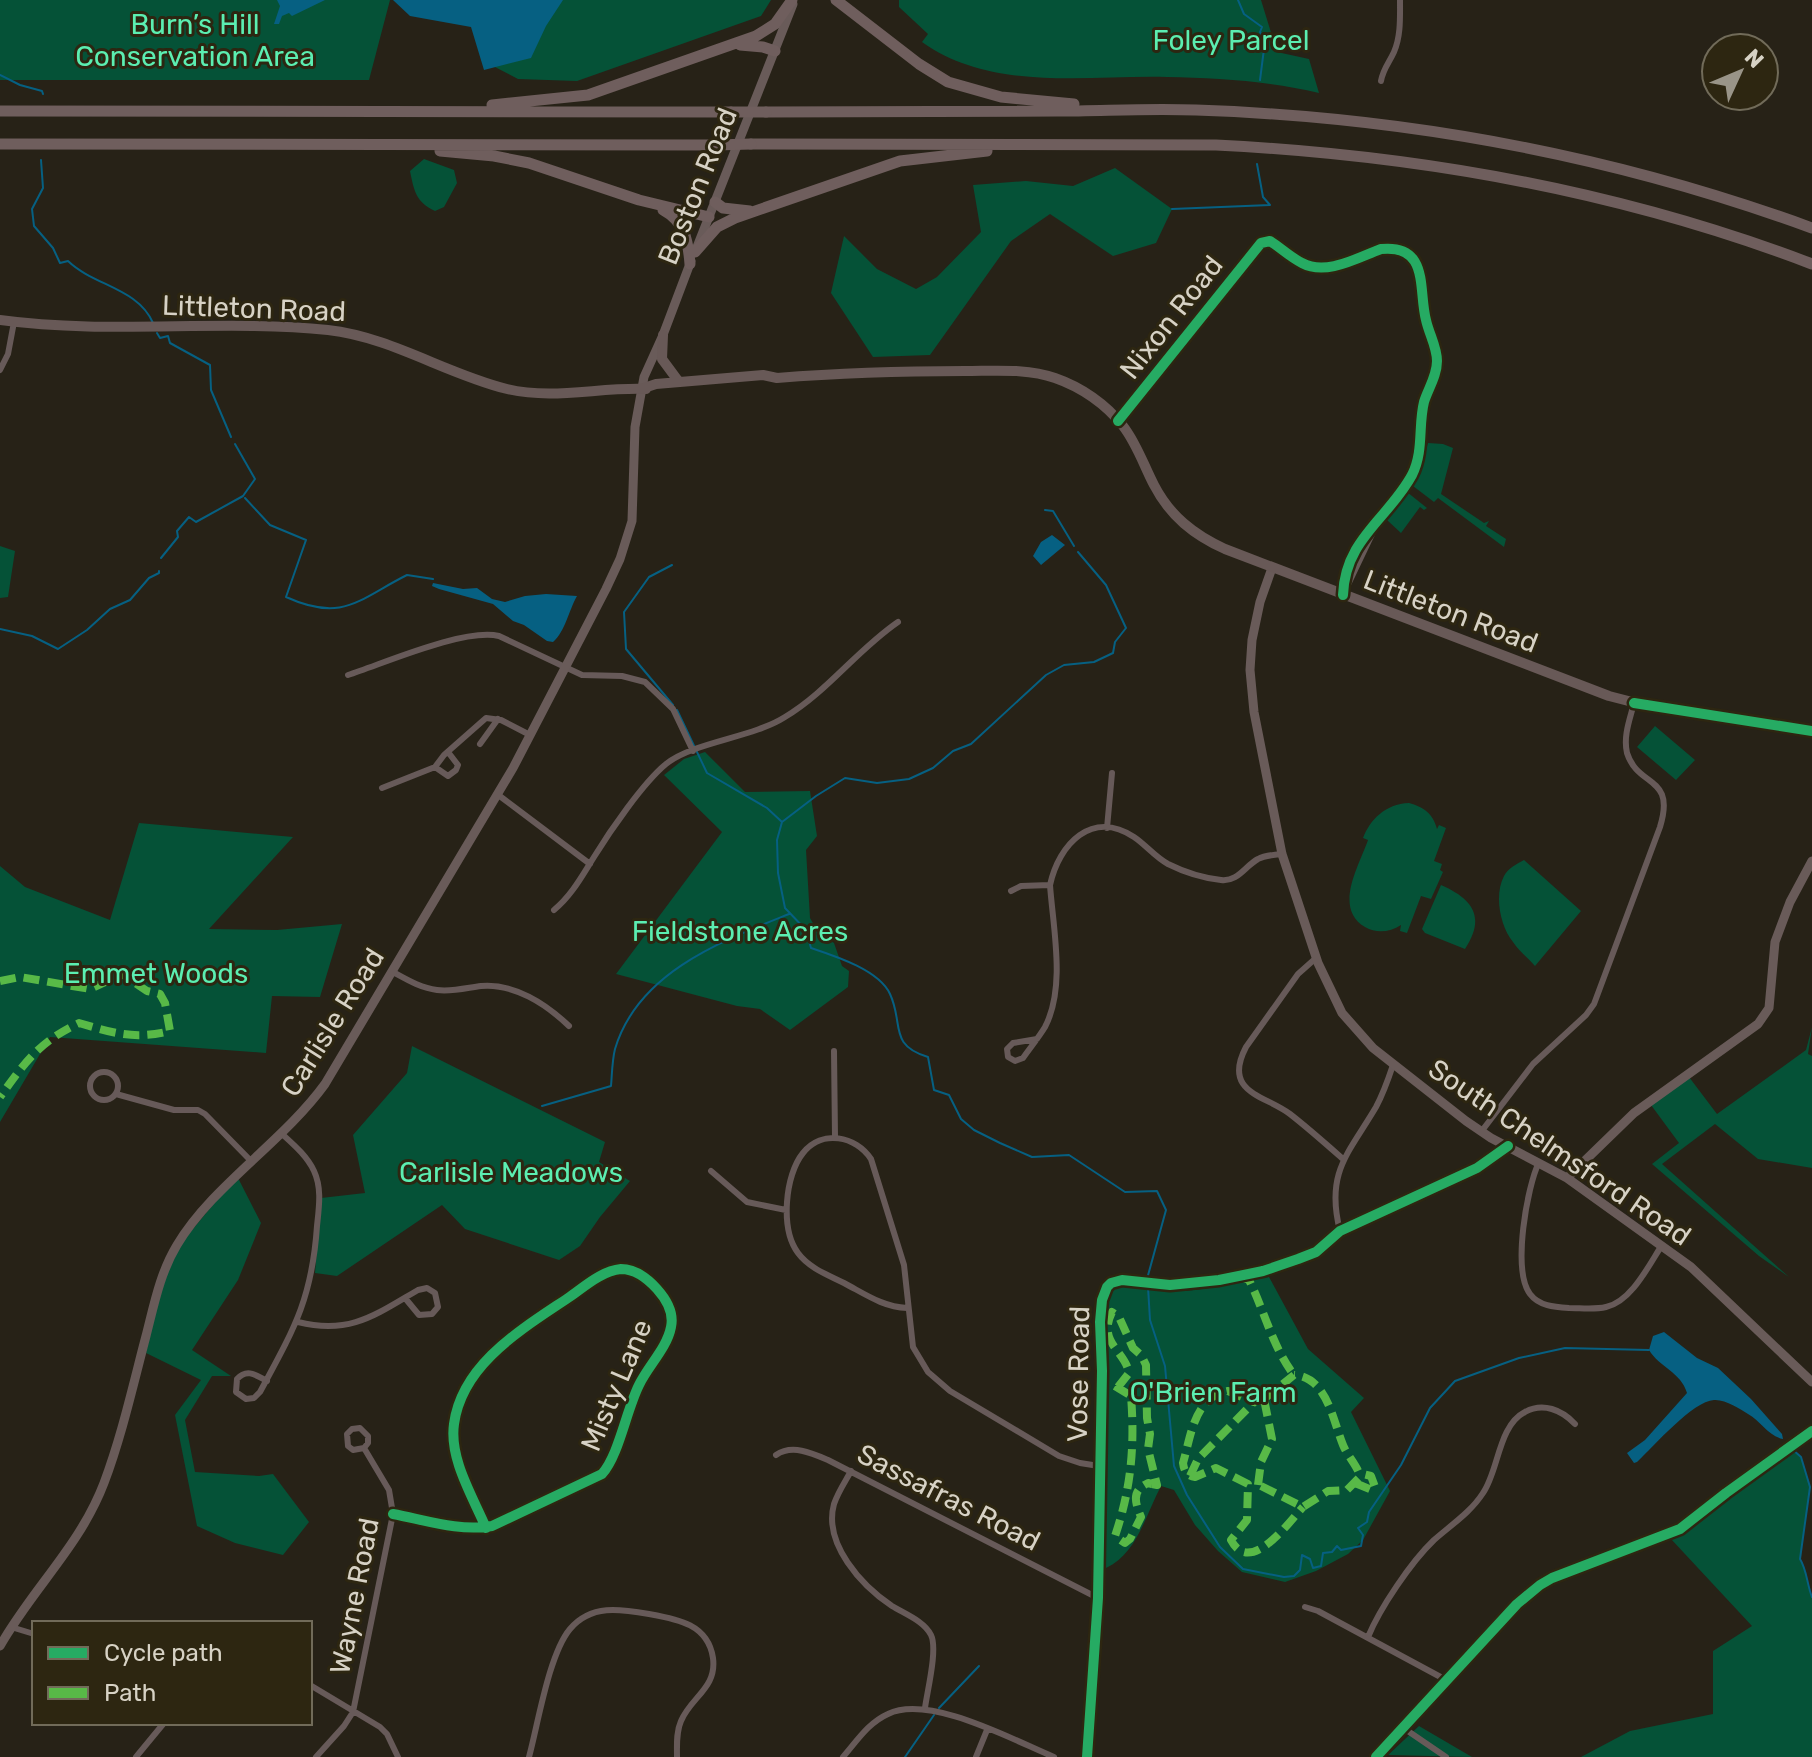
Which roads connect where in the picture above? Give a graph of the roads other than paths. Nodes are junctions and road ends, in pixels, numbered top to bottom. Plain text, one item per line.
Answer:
1 (793, 0) edge
2 (1400, 0) edge
3 (835, 1) edge
4 (730, 46) junction
5 (775, 51) junction
6 (1381, 81) dead end
7 (0, 111) edge
8 (432, 111) junction
9 (1142, 111) junction
10 (0, 144) edge
11 (392, 144) junction
12 (1034, 145) junction
13 (648, 202) junction
14 (715, 202) junction
15 (754, 211) junction
16 (709, 217) junction
17 (1812, 228) edge
18 (695, 252) junction
19 (690, 264) junction
20 (1812, 264) edge
21 (0, 320) edge
22 (14, 322) junction
23 (663, 335) junction
24 (0, 370) edge
25 (771, 378) junction
26 (679, 382) junction
27 (641, 389) junction
28 (1118, 421) junction
29 (1272, 568) junction
30 (1343, 595) junction
31 (898, 622) dead end
32 (564, 667) junction
33 (348, 675) dead end
34 (1634, 703) junction
35 (498, 719) junction
36 (1812, 731) edge
37 (530, 735) junction
38 (480, 744) dead end
39 (693, 751) junction
40 (448, 752) junction
41 (435, 767) junction
42 (1112, 773) dead end
43 (382, 788) dead end
44 (497, 794) junction
45 (1107, 828) junction
46 (1282, 854) junction
47 (1812, 861) edge
48 (590, 864) junction
49 (1050, 885) junction
50 (1011, 891) dead end
51 (554, 910) dead end
52 (1316, 958) junction
53 (391, 971) junction
54 (569, 1026) dead end
55 (1037, 1039) junction
56 (834, 1051) dead end
57 (1393, 1065) junction
58 (116, 1094) junction
59 (1481, 1132) junction
60 (282, 1134) junction
61 (835, 1137) junction
62 (1508, 1146) junction
63 (1343, 1159) junction
64 (252, 1162) junction
65 (1539, 1162) junction
66 (711, 1171) dead end
67 (1567, 1178) junction
68 (786, 1210) junction
69 (1340, 1231) junction
70 (1662, 1245) junction
71 (405, 1298) junction
72 (907, 1308) junction
73 (298, 1322) junction
74 (267, 1381) junction
75 (1812, 1382) edge
76 (1575, 1424) dead end
77 (1812, 1431) edge
78 (364, 1448) dead end
79 (776, 1455) dead end
80 (1099, 1466) junction
81 (851, 1471) junction
82 (393, 1514) junction
83 (486, 1528) junction
84 (1098, 1598) junction
85 (1305, 1607) dead end
86 (0, 1620) edge
87 (11, 1627) junction
88 (32, 1633) edge
89 (1368, 1637) junction
90 (0, 1646) edge
91 (1448, 1681) junction
92 (312, 1686) edge
93 (925, 1708) junction
94 (353, 1712) junction
95 (162, 1725) edge
96 (1402, 1727) junction
97 (987, 1730) junction
98 (136, 1757) edge
99 (316, 1757) edge
100 (398, 1757) edge
101 (529, 1757) edge
102 (677, 1757) edge
103 (843, 1757) edge
104 (976, 1757) edge
105 (1054, 1757) edge
106 (1087, 1757) edge
107 (1376, 1757) edge
108 (1446, 1757) edge

1 - 4 highway
1 - 5 main road, Boston Road
2 - 6 street
3 - 9 highway
4 - 5 highway
4 - 8 highway
5 - 14 main road, Boston Road
7 - 8 highway
8 - 9 highway, bridge
9 - 17 highway
10 - 11 highway
11 - 12 highway, bridge
11 - 13 highway
12 - 15 highway
12 - 20 highway
13 - 16 highway
13 - 19 highway
14 - 15 highway
14 - 16 main road, Boston Road
15 - 18 highway
16 - 18 main road, Boston Road
18 - 19 main road, Boston Road
19 - 23 main road, Boston Road
21 - 22 main road, Littleton Road
22 - 24 street
22 - 27 main road, Littleton Road
23 - 26 main road
23 - 27 main road, Boston Road
25 - 26 main road, Littleton Road
25 - 27 main road, Littleton Road
25 - 28 main road, Littleton Road
26 - 27 main road, Littleton Road
27 - 32 main road, Carlisle Road
28 - 29 main road, Littleton Road
28 - 30 street, Nixon Road
29 - 30 main road, Littleton Road
29 - 46 main road, South Chelmsford Road
30 - 34 main road, Littleton Road
31 - 39 street
32 - 33 street
32 - 37 main road, Carlisle Road
32 - 39 street
34 - 36 main road, Littleton Road
34 - 59 street
35 - 37 street
35 - 38 street
35 - 40 street
37 - 44 main road, Carlisle Road
39 - 48 street
40 - 41 street
40 - 41 street
41 - 43 street
42 - 45 street
44 - 48 street
44 - 53 main road, Carlisle Road
45 - 46 street
45 - 49 street
46 - 52 main road, South Chelmsford Road
47 - 67 main road
48 - 51 street
49 - 50 street
49 - 55 street
52 - 57 main road, South Chelmsford Road
52 - 63 street
53 - 54 street
53 - 60 main road, Carlisle Road
55 - 55 street
56 - 61 street
57 - 59 main road, South Chelmsford Road
57 - 63 street
58 - 58 street
58 - 64 street
59 - 62 main road, South Chelmsford Road
60 - 64 main road, Carlisle Road
60 - 73 street
61 - 68 street
61 - 72 street
62 - 65 main road, South Chelmsford Road
62 - 69 street, Vose Road
63 - 69 street
64 - 87 main road, Carlisle Road
65 - 67 main road, South Chelmsford Road
65 - 70 street
66 - 68 street
67 - 70 main road, South Chelmsford Road
68 - 72 street
69 - 80 street, Vose Road
70 - 75 main road, South Chelmsford Road
71 - 71 street
71 - 73 street
72 - 80 street
73 - 74 street
74 - 74 street
76 - 89 street
77 - 91 street
78 - 82 street, Wayne Road
79 - 81 street, Sassafras Road
80 - 84 street, Vose Road
81 - 84 street, Sassafras Road
81 - 93 street
82 - 83 street, Misty Lane
82 - 94 street, Wayne Road
83 - 83 street, Misty Lane
84 - 106 street, Vose Road
85 - 89 street
86 - 87 main road
87 - 88 street
87 - 90 main road, Carlisle Road
89 - 91 street
91 - 96 street
92 - 94 street
93 - 97 street
93 - 103 street
94 - 99 street
94 - 100 street
95 - 98 street
96 - 107 street
96 - 108 street
97 - 104 street
97 - 105 street
101 - 102 street

